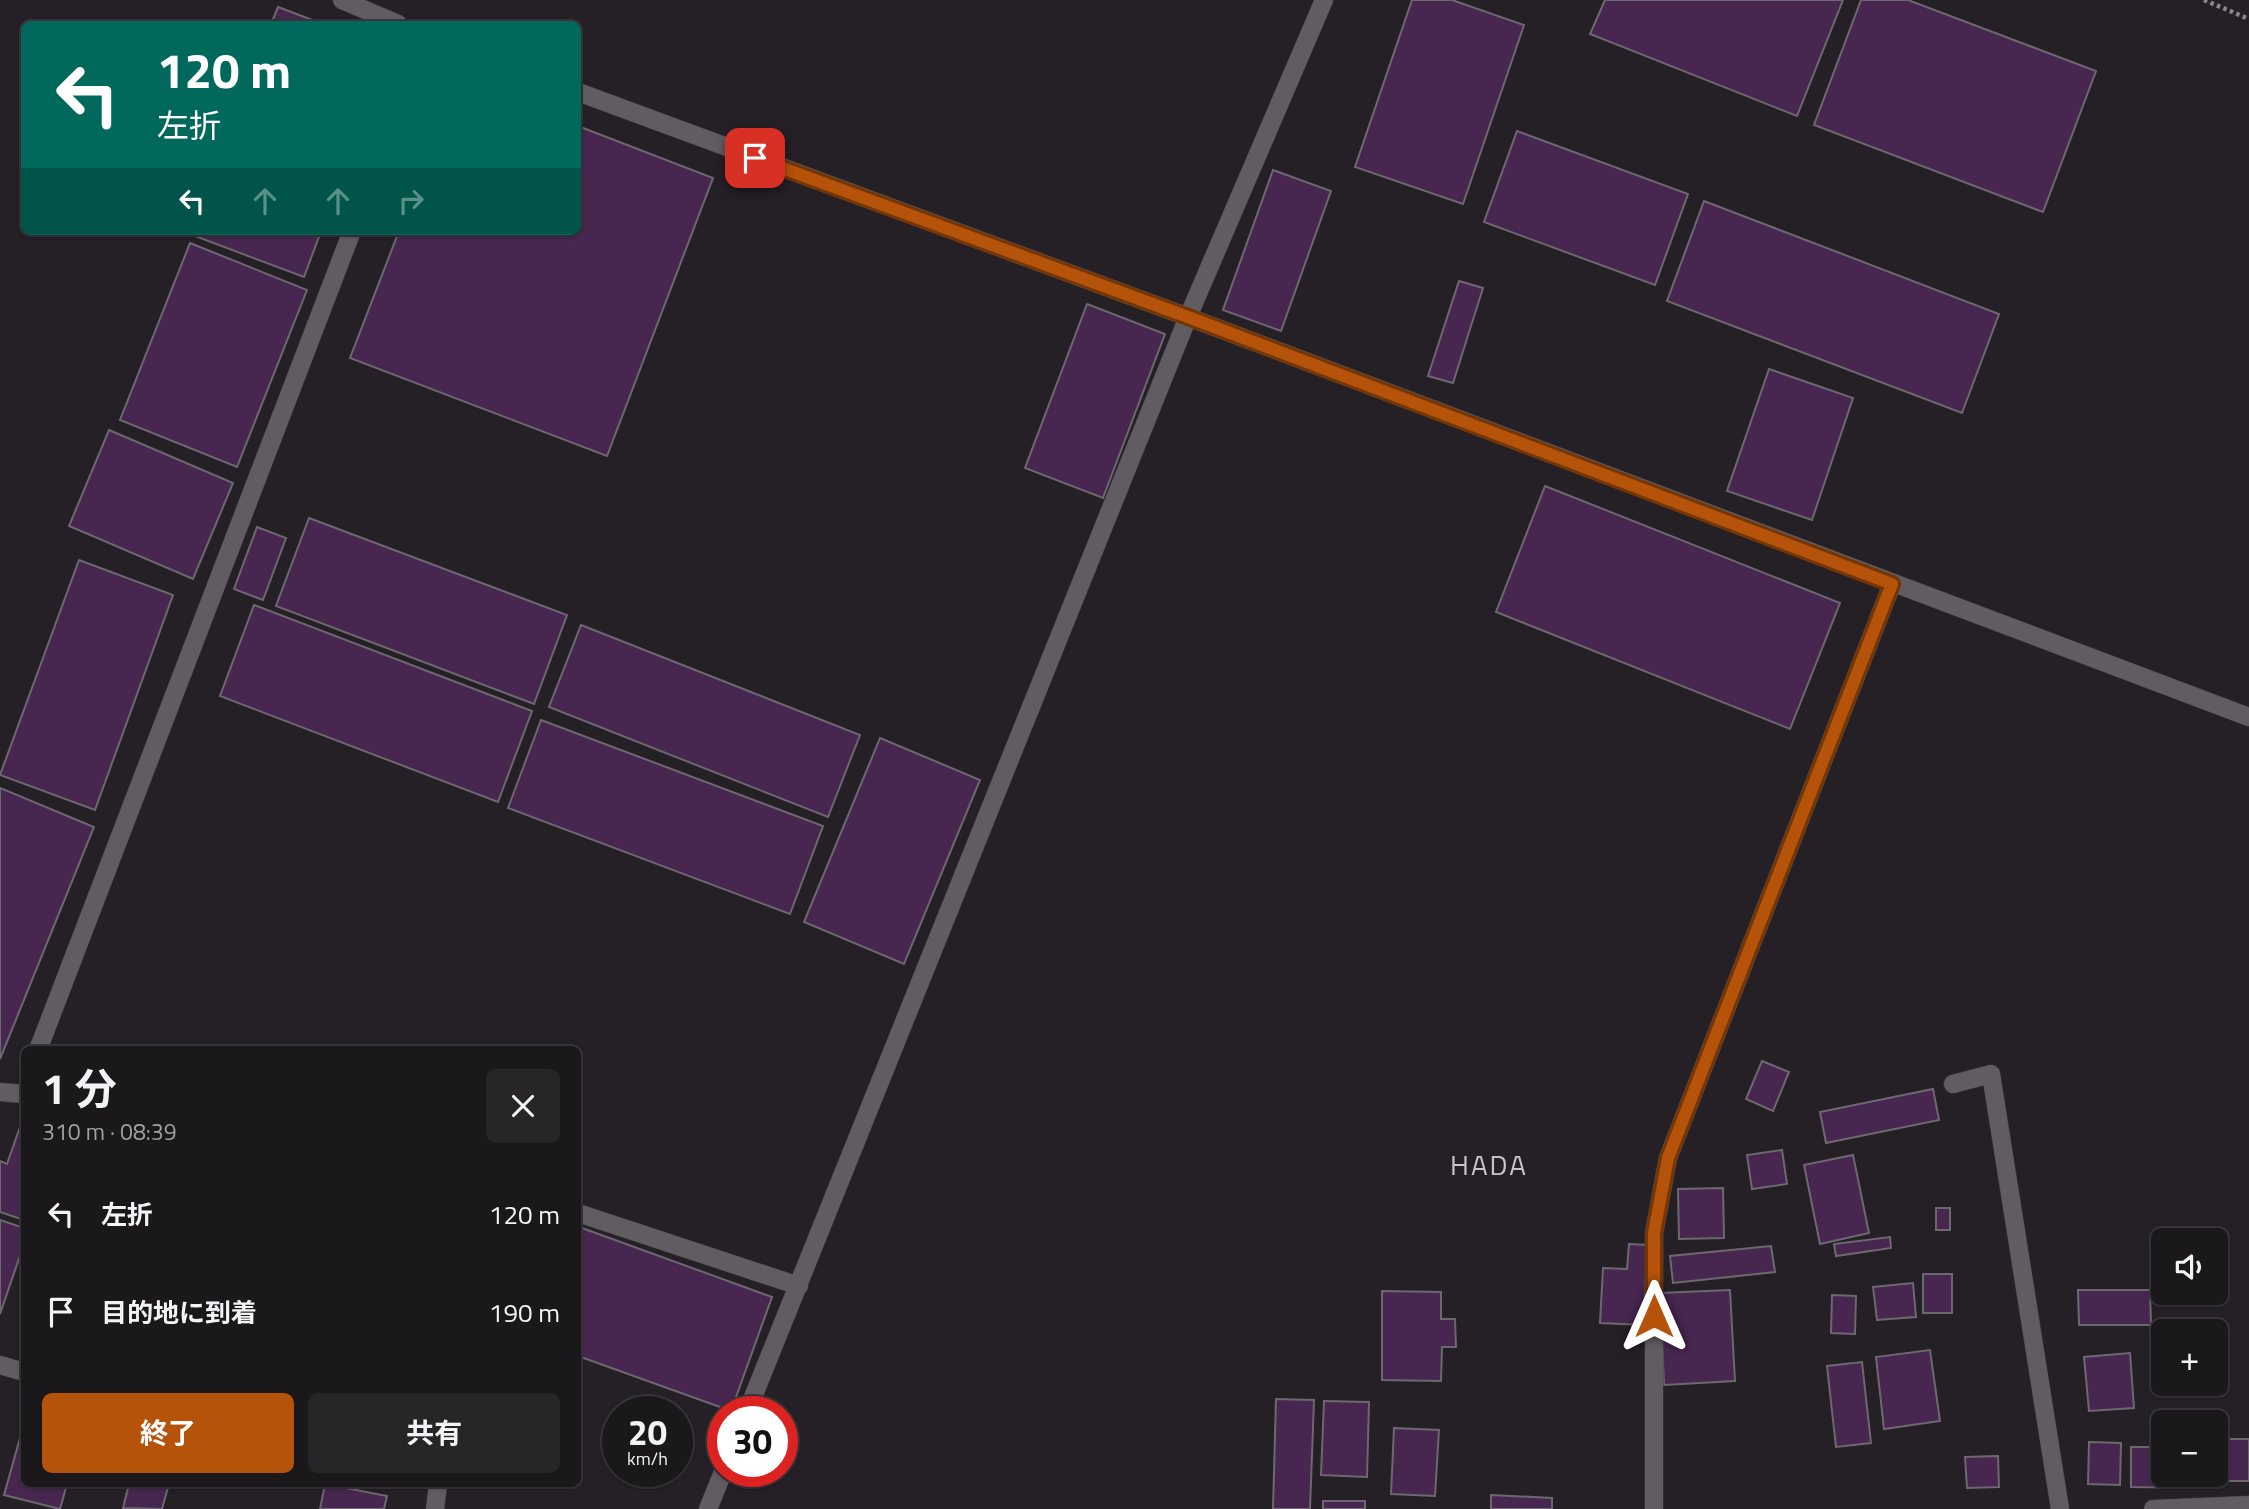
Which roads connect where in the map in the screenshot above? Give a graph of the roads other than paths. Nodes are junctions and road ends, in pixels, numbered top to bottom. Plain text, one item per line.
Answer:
1 (342, 0) edge
2 (1324, 0) edge
3 (391, 21) edge
4 (581, 93) edge
5 (350, 235) edge
6 (1188, 317) junction
7 (1892, 584) junction
8 (2249, 717) edge
9 (40, 1046) edge
10 (1953, 1084) dead end
11 (21, 1090) edge
12 (0, 1092) edge
13 (581, 1214) edge
14 (799, 1286) junction
15 (0, 1365) edge
16 (21, 1371) edge
17 (754, 1396) edge
18 (438, 1487) edge
19 (717, 1487) edge
20 (2249, 1505) edge
21 (435, 1509) edge
22 (708, 1509) edge
23 (1654, 1509) edge
24 (2060, 1509) edge
25 (2153, 1509) edge

1 - 3 street
2 - 6 street
4 - 6 street
5 - 9 street
6 - 7 street
6 - 14 street
7 - 8 street
7 - 23 street
10 - 24 street
11 - 12 street
13 - 14 street
14 - 17 street
15 - 16 street
18 - 21 street
19 - 22 street
20 - 25 street

